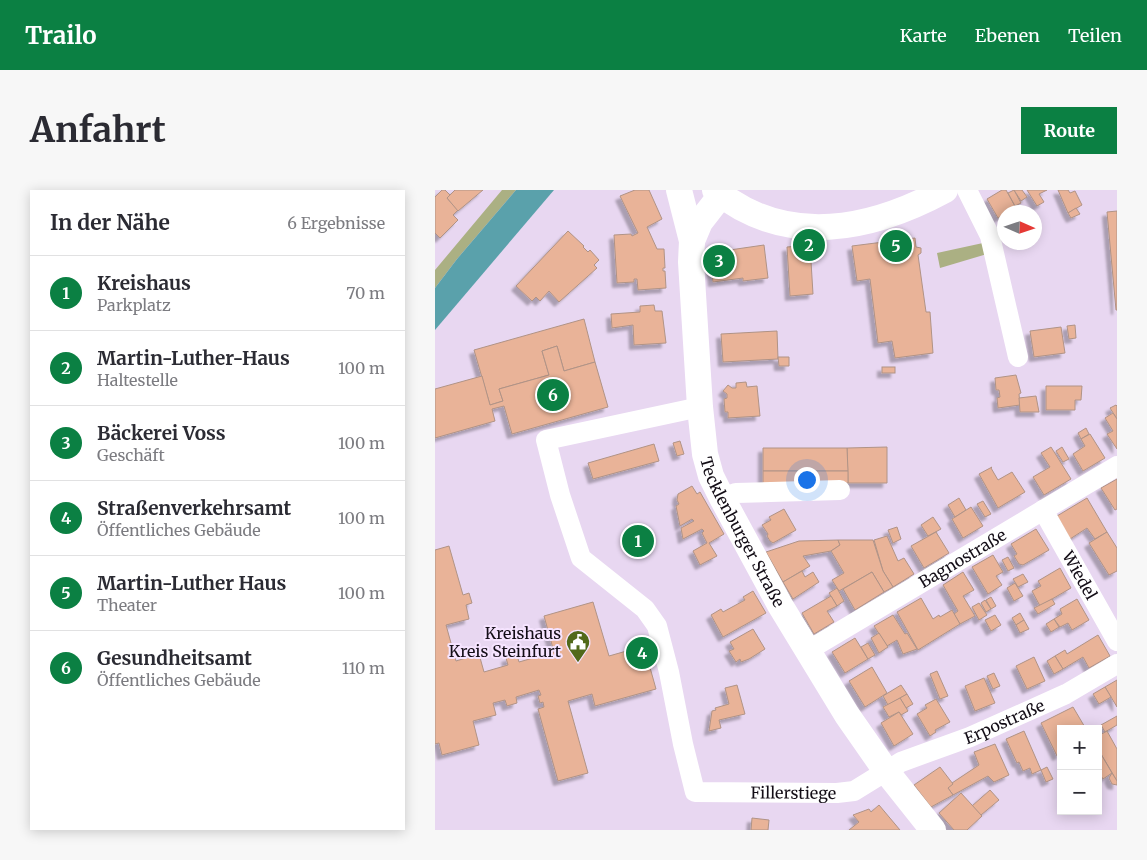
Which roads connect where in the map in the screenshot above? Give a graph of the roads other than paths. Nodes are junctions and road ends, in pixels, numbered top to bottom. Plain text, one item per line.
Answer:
1 (679, 190) edge
2 (945, 190) edge
3 (967, 190) edge
4 (718, 193) edge
5 (692, 242) junction
6 (1018, 357) dead end
7 (700, 407) junction
8 (1117, 466) edge
9 (840, 490) dead end
10 (722, 498) junction
11 (1043, 510) junction
12 (1117, 641) edge
13 (807, 651) junction
14 (1117, 664) edge
15 (887, 771) junction
16 (933, 830) edge

1 - 5 main road
2 - 4 main road
3 - 6 street
4 - 5 main road, Tecklenburger Straße
5 - 7 main road, Tecklenburger Straße
7 - 10 main road, Tecklenburger Straße
7 - 15 street, Fillerstiege
8 - 11 street, Bagnostraße
9 - 10 street
10 - 13 main road, Tecklenburger Straße
11 - 12 street, Wiedel
11 - 13 street, Bagnostraße
13 - 15 main road, Tecklenburger Straße
14 - 15 street, Erpostraße
15 - 16 main road, Tecklenburger Straße

